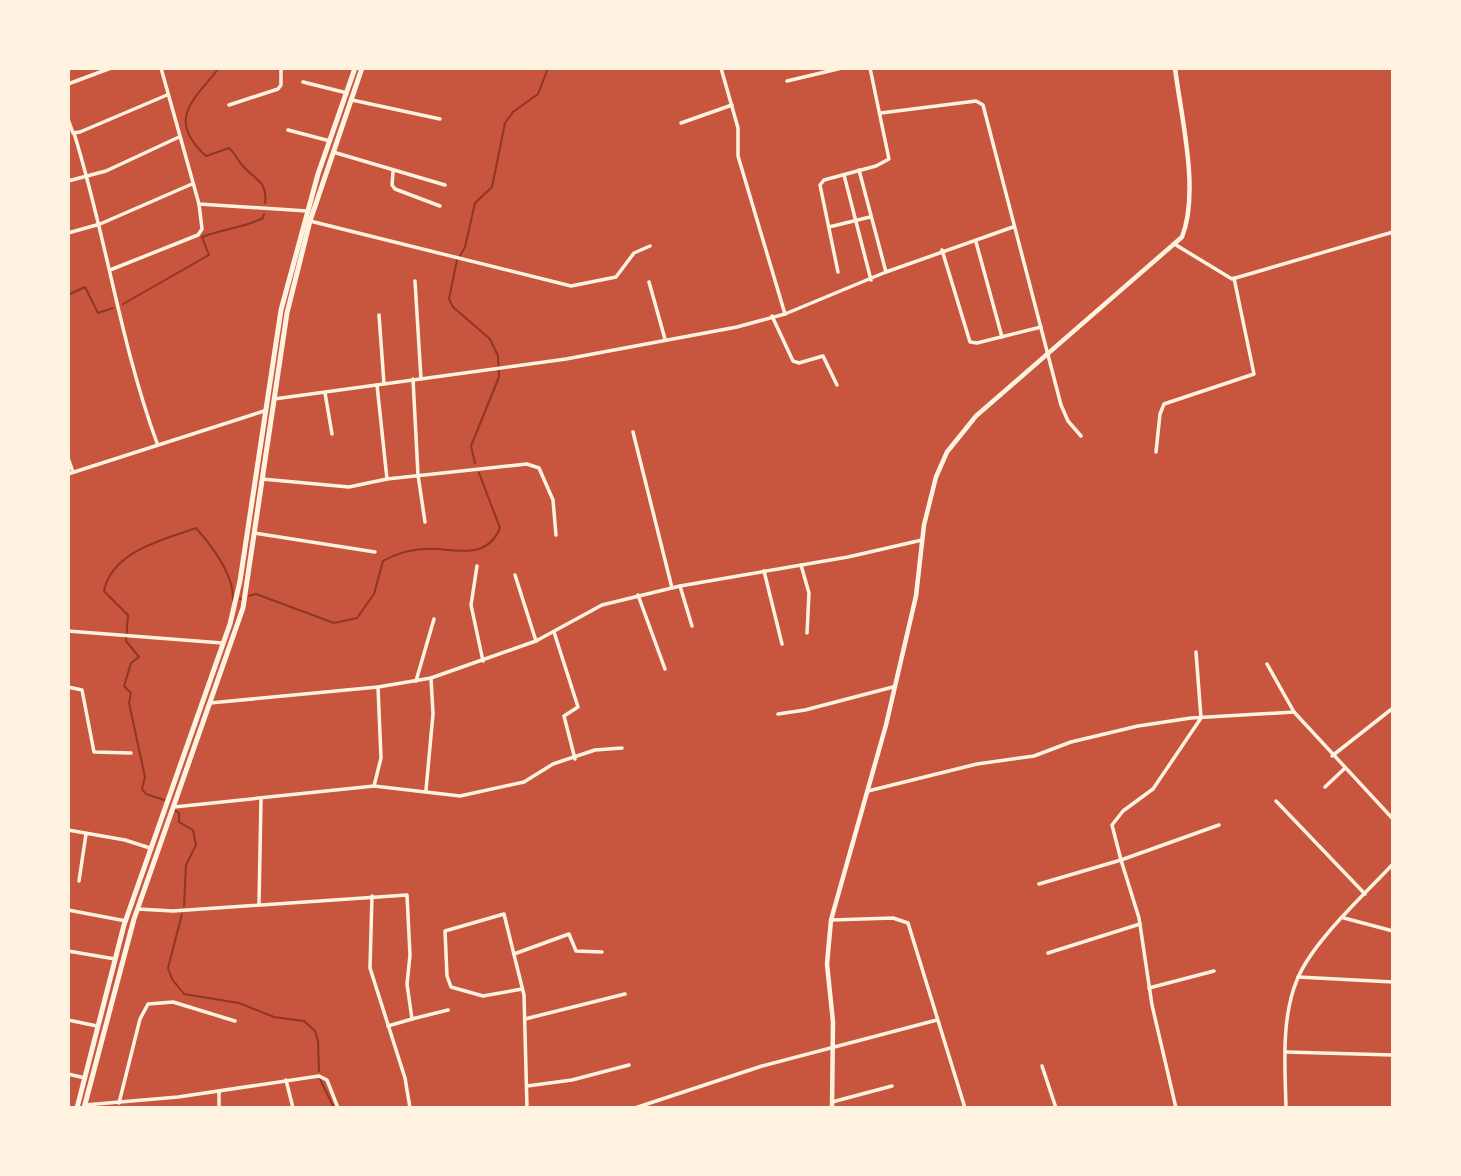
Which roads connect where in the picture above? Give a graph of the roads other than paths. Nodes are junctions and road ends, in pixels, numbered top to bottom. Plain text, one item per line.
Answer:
1 (111, 68) edge
2 (161, 68) edge
3 (281, 68) edge
4 (355, 68) edge
5 (362, 68) edge
6 (721, 68) edge
7 (811, 68) edge
8 (842, 68) edge
9 (870, 68) edge
10 (1175, 68) edge
11 (813, 75) junction
12 (787, 81) dead end
13 (303, 82) dead end
14 (68, 84) edge
15 (347, 93) junction
16 (167, 94) junction
17 (352, 100) junction
18 (229, 105) dead end
19 (732, 105) junction
20 (881, 113) junction
21 (68, 119) edge
22 (440, 119) dead end
23 (681, 122) dead end
24 (288, 130) dead end
25 (74, 133) junction
26 (179, 138) junction
27 (330, 141) junction
28 (333, 152) junction
29 (859, 170) junction
30 (393, 172) junction
31 (844, 175) junction
32 (88, 176) junction
33 (68, 181) edge
34 (192, 184) junction
35 (445, 185) dead end
36 (199, 204) junction
37 (440, 206) dead end
38 (307, 211) junction
39 (870, 217) junction
40 (310, 221) junction
41 (856, 221) junction
42 (100, 224) junction
43 (830, 227) junction
44 (1013, 227) junction
45 (1393, 232) edge
46 (68, 233) edge
47 (976, 242) junction
48 (1176, 245) junction
49 (650, 246) dead end
50 (942, 250) junction
51 (110, 270) junction
52 (838, 272) dead end
53 (886, 272) junction
54 (1234, 278) junction
55 (870, 280) junction
56 (415, 281) dead end
57 (649, 282) dead end
58 (785, 314) junction
59 (379, 315) dead end
60 (772, 316) junction
61 (1041, 327) junction
62 (1002, 337) junction
63 (665, 339) junction
64 (1049, 354) junction
65 (413, 379) junction
66 (421, 379) junction
67 (384, 384) junction
68 (377, 385) junction
69 (837, 385) dead end
70 (326, 393) junction
71 (272, 399) junction
72 (264, 411) junction
73 (633, 432) dead end
74 (332, 434) dead end
75 (1082, 436) dead end
76 (157, 443) junction
77 (1156, 452) dead end
78 (68, 458) edge
79 (71, 473) edge
80 (418, 475) junction
81 (262, 479) junction
82 (387, 479) junction
83 (425, 522) dead end
84 (254, 533) junction
85 (556, 535) dead end
86 (923, 540) junction
87 (375, 552) dead end
88 (801, 565) junction
89 (477, 566) dead end
90 (764, 571) junction
91 (515, 575) dead end
92 (680, 586) junction
93 (672, 588) junction
94 (638, 596) junction
95 (434, 619) dead end
96 (692, 626) dead end
97 (68, 631) edge
98 (554, 631) junction
99 (807, 633) dead end
100 (536, 641) junction
101 (225, 643) junction
102 (782, 644) dead end
103 (1196, 652) dead end
104 (483, 660) junction
105 (1267, 664) dead end
106 (665, 669) dead end
107 (431, 678) junction
108 (416, 681) junction
109 (68, 687) edge
110 (378, 687) junction
111 (893, 687) junction
112 (210, 703) junction
113 (1393, 708) edge
114 (1294, 712) junction
115 (778, 714) dead end
116 (1201, 718) junction
117 (622, 748) dead end
118 (131, 753) dead end
119 (1332, 756) junction
120 (575, 759) junction
121 (1344, 769) junction
122 (180, 777) junction
123 (374, 786) junction
124 (1325, 787) dead end
125 (426, 790) junction
126 (868, 792) junction
127 (261, 800) junction
128 (1276, 802) dead end
129 (173, 807) junction
130 (1393, 819) edge
131 (1219, 825) dead end
132 (68, 830) edge
133 (86, 834) junction
134 (150, 848) junction
135 (1121, 860) junction
136 (1393, 864) edge
137 (79, 881) dead end
138 (1039, 884) dead end
139 (1365, 894) junction
140 (372, 896) junction
141 (258, 903) junction
142 (138, 909) junction
143 (68, 910) edge
144 (1344, 918) junction
145 (831, 920) junction
146 (126, 921) junction
147 (1140, 924) junction
148 (1393, 931) edge
149 (68, 951) edge
150 (602, 952) dead end
151 (1048, 953) dead end
152 (514, 954) junction
153 (115, 959) junction
154 (1214, 971) dead end
155 (1298, 977) junction
156 (1393, 982) edge
157 (1149, 988) junction
158 (522, 989) junction
159 (625, 994) dead end
160 (449, 1010) dead end
161 (412, 1019) junction
162 (525, 1019) junction
163 (68, 1020) edge
164 (937, 1020) junction
165 (235, 1021) dead end
166 (388, 1026) junction
167 (99, 1027) junction
168 (832, 1046) junction
169 (1286, 1052) junction
170 (1393, 1055) edge
171 (629, 1065) dead end
172 (1042, 1066) dead end
173 (68, 1074) edge
174 (85, 1078) junction
175 (286, 1080) junction
176 (527, 1086) junction
177 (892, 1086) dead end
178 (219, 1092) junction
179 (119, 1103) junction
180 (832, 1105) edge
181 (85, 1106) edge
182 (77, 1108) edge
183 (219, 1108) edge
184 (293, 1108) edge
185 (338, 1108) edge
186 (410, 1108) edge
187 (527, 1108) edge
188 (635, 1108) edge
189 (965, 1108) edge
190 (1056, 1108) edge
191 (1176, 1108) edge
192 (1286, 1108) edge

1 - 14 street
2 - 16 street
3 - 18 street
4 - 15 highway
5 - 17 highway
6 - 19 street
7 - 11 street
8 - 11 street
9 - 20 street
10 - 48 street
11 - 12 street
13 - 15 street
15 - 27 highway
16 - 25 street
16 - 26 street
17 - 22 street
17 - 28 highway
19 - 23 street
19 - 58 street
20 - 29 street
20 - 44 street
21 - 25 street
24 - 27 street
25 - 32 street
26 - 32 street
26 - 34 street
27 - 38 highway
28 - 30 street
28 - 40 highway
29 - 31 street
29 - 39 street
30 - 35 street
30 - 37 street
31 - 41 street
31 - 43 street
32 - 33 street
32 - 42 street
34 - 36 street
34 - 42 street
36 - 38 street
36 - 51 street
38 - 72 highway
39 - 41 street
39 - 53 street
40 - 49 street
40 - 71 highway
41 - 43 street
41 - 55 street
42 - 46 street
42 - 51 street
43 - 52 street
44 - 47 street
44 - 61 street
45 - 54 street
47 - 50 street
47 - 62 street
48 - 54 street
48 - 64 street
50 - 53 street
50 - 62 street
51 - 76 street
53 - 55 street
54 - 77 street
55 - 58 street
56 - 66 street
57 - 63 street
58 - 60 street
59 - 67 street
60 - 63 street
60 - 69 street
61 - 62 street
61 - 64 street
63 - 66 street
64 - 75 street
64 - 86 street
65 - 66 street
65 - 67 street
65 - 80 street
67 - 68 street
68 - 70 street
68 - 82 street
70 - 71 street
70 - 74 street
71 - 81 highway
72 - 76 street
72 - 101 highway
73 - 93 street
76 - 79 street
78 - 79 street
80 - 82 street
80 - 83 street
80 - 85 street
81 - 82 street
81 - 84 highway
84 - 87 street
84 - 112 highway
86 - 88 street
86 - 111 street
88 - 90 street
88 - 99 street
89 - 104 street
90 - 92 street
90 - 102 street
91 - 100 street
92 - 93 street
92 - 96 street
93 - 94 street
94 - 98 street
94 - 106 street
95 - 108 street
97 - 101 street
98 - 100 street
98 - 120 street
100 - 104 street
101 - 122 highway
103 - 116 street
104 - 107 street
105 - 114 street
107 - 108 street
107 - 125 street
108 - 110 street
109 - 118 street
110 - 112 street
110 - 123 street
111 - 115 street
111 - 126 street
112 - 122 highway
113 - 119 street
114 - 116 street
114 - 119 street
116 - 126 street
116 - 135 street
117 - 120 street
119 - 121 street
120 - 125 street
121 - 124 street
121 - 130 street
122 - 129 highway
122 - 134 highway
123 - 125 street
123 - 127 street
126 - 145 street
127 - 129 street
127 - 141 street
128 - 139 street
129 - 142 highway
131 - 135 street
132 - 133 street
133 - 134 street
133 - 137 street
134 - 146 highway
135 - 138 street
135 - 147 street
136 - 139 street
139 - 144 street
140 - 141 street
140 - 161 street
140 - 166 street
141 - 142 street
142 - 181 highway
143 - 146 street
144 - 148 street
144 - 155 street
145 - 164 street
145 - 168 street
146 - 153 highway
147 - 151 street
147 - 157 street
149 - 153 street
150 - 152 street
152 - 158 street
152 - 158 street
153 - 167 highway
154 - 157 street
155 - 156 street
155 - 169 street
157 - 191 street
158 - 162 street
159 - 162 street
160 - 161 street
161 - 166 street
162 - 176 street
163 - 167 street
164 - 168 street
164 - 189 street
165 - 179 street
166 - 186 street
167 - 174 highway
168 - 180 street
168 - 188 street
169 - 170 street
169 - 192 street
171 - 176 street
172 - 190 street
173 - 174 street
174 - 182 highway
175 - 178 street
175 - 184 street
175 - 185 street
176 - 187 street
177 - 180 street
178 - 179 street
178 - 183 street
179 - 181 street

